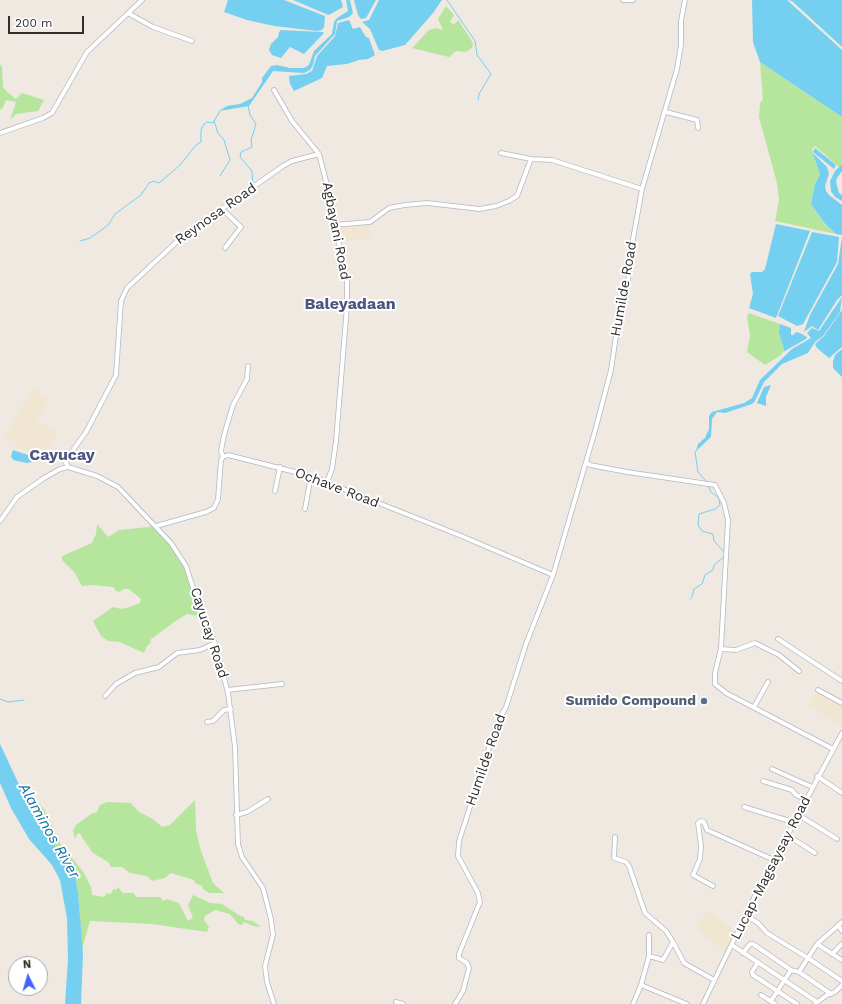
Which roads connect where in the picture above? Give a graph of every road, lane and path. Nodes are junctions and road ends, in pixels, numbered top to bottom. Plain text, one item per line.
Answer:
1 (142, 0) edge
2 (623, 0) edge
3 (633, 0) edge
4 (685, 0) edge
5 (128, 13) junction
6 (192, 41) dead end
7 (274, 90) dead end
8 (666, 112) junction
9 (698, 128) dead end
10 (0, 132) edge
11 (501, 153) dead end
12 (319, 154) junction
13 (530, 159) junction
14 (642, 189) junction
15 (222, 209) junction
16 (334, 225) junction
17 (225, 248) dead end
18 (248, 366) dead end
19 (223, 457) junction
20 (65, 460) junction
21 (587, 463) junction
22 (68, 467) junction
23 (280, 467) junction
24 (60, 469) junction
25 (311, 476) junction
26 (327, 482) junction
27 (275, 491) dead end
28 (305, 509) dead end
29 (0, 521) edge
30 (156, 526) junction
31 (553, 575) junction
32 (778, 639) dead end
33 (215, 643) junction
34 (721, 649) junction
35 (799, 671) dead end
36 (842, 681) edge
37 (768, 682) dead end
38 (282, 684) dead end
39 (227, 690) junction
40 (818, 690) dead end
41 (105, 696) dead end
42 (842, 703) edge
43 (754, 708) junction
44 (231, 709) junction
45 (207, 722) dead end
46 (842, 732) edge
47 (833, 749) junction
48 (772, 769) dead end
49 (818, 776) junction
50 (763, 781) dead end
51 (812, 787) junction
52 (842, 793) edge
53 (268, 799) dead end
54 (805, 799) junction
55 (744, 807) dead end
56 (797, 814) junction
57 (236, 815) junction
58 (793, 822) junction
59 (787, 834) junction
60 (615, 837) dead end
61 (837, 840) dead end
62 (815, 853) dead end
63 (774, 860) junction
64 (713, 886) dead end
65 (746, 915) junction
66 (842, 922) edge
67 (838, 925) junction
68 (842, 931) edge
69 (649, 935) dead end
70 (673, 942) junction
71 (818, 944) junction
72 (842, 944) edge
73 (732, 945) junction
74 (743, 953) junction
75 (832, 954) junction
76 (649, 955) junction
77 (808, 958) junction
78 (842, 960) edge
79 (758, 962) junction
80 (791, 970) junction
81 (799, 972) junction
82 (714, 980) junction
83 (785, 980) junction
84 (842, 981) edge
85 (641, 985) junction
86 (842, 985) edge
87 (777, 991) junction
88 (831, 994) junction
89 (761, 995) dead end
90 (771, 1001) junction
91 (396, 1002) dead end
92 (816, 1003) edge
93 (274, 1004) edge
94 (403, 1004) edge
95 (455, 1004) edge
96 (633, 1004) edge
97 (687, 1004) edge
98 (703, 1004) edge
99 (775, 1004) edge
100 (797, 1004) edge

1 - 5 street
2 - 3 street
4 - 8 street, Humilde Road
5 - 6 street
5 - 10 street
7 - 12 street, Agbayani Road
8 - 9 street
8 - 14 street, Humilde Road
11 - 13 street
12 - 15 street, Reynosa Road
12 - 16 street, Agbayani Road
13 - 14 street
13 - 16 street
14 - 21 street, Humilde Road
15 - 17 street
15 - 20 street, Reynosa Road
16 - 26 street, Agbayani Road
18 - 19 street
19 - 23 street, Ochave Road
19 - 30 street
20 - 22 street
20 - 24 street, Reynosa Road
21 - 31 street, Humilde Road
21 - 34 street
22 - 24 street
22 - 30 street, Cayucay Road
23 - 25 street, Ochave Road
23 - 27 street
24 - 29 street
25 - 26 street, Ochave Road
25 - 28 street
26 - 31 street, Ochave Road
30 - 33 street, Cayucay Road
31 - 95 street, Humilde Road
32 - 36 street
33 - 39 street, Cayucay Road
33 - 41 street
34 - 35 street
34 - 43 street
37 - 43 street
38 - 39 street
39 - 44 street, Cayucay Road
40 - 42 street
43 - 47 street
44 - 45 street
44 - 57 street, Cayucay Road
46 - 47 street, Lucap-Magsaysay Road
47 - 49 street, Lucap-Magsaysay Road
48 - 51 street
49 - 51 street, Lucap-Magsaysay Road
49 - 52 street
50 - 54 street
51 - 54 street, Lucap-Magsaysay Road
53 - 57 street
54 - 56 street, Lucap-Magsaysay Road
55 - 58 street
56 - 58 street, Lucap-Magsaysay Road
56 - 61 street
57 - 93 street, Cayucay Road
58 - 59 street, Lucap-Magsaysay Road
59 - 62 street
59 - 63 street, Lucap-Magsaysay Road
60 - 70 street
63 - 64 street
63 - 65 street, Lucap-Magsaysay Road
65 - 73 street, Lucap-Magsaysay Road
65 - 77 street
66 - 67 street
67 - 68 street
67 - 71 street
69 - 76 street
70 - 76 street
70 - 82 street
71 - 75 street
71 - 77 street
72 - 75 street
73 - 74 street
73 - 82 street, Lucap-Magsaysay Road
74 - 79 street
74 - 80 street
75 - 78 street
76 - 85 street
77 - 81 street
77 - 84 street
79 - 83 street
79 - 87 street
80 - 81 street
80 - 83 street
81 - 88 street
82 - 98 street, Lucap-Magsaysay Road
83 - 87 street
83 - 92 street
85 - 96 street
85 - 97 street
86 - 88 street
87 - 90 street
87 - 100 street
88 - 92 street
89 - 90 street
90 - 99 street
91 - 94 street

